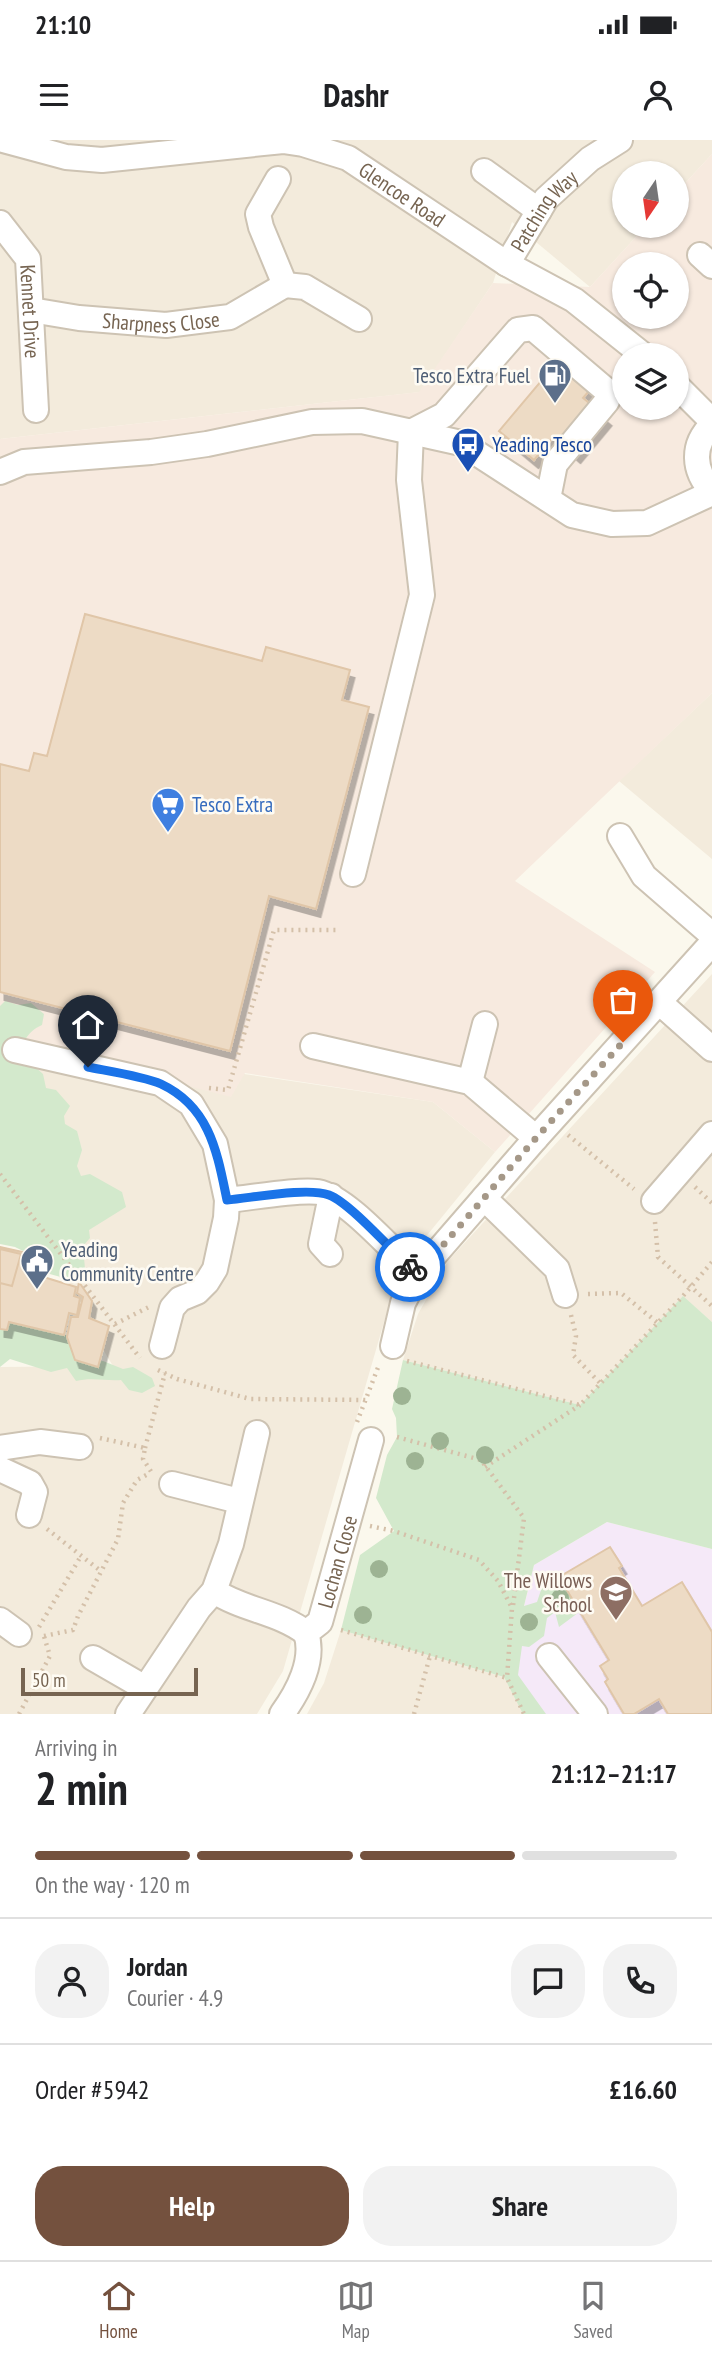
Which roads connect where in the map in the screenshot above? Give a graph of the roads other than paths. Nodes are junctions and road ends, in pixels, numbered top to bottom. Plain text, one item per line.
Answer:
1 (620, 140) edge
2 (3, 144) edge
3 (352, 149) edge
4 (484, 171) dead end
5 (278, 179) dead end
6 (539, 211) junction
7 (0, 223) edge
8 (507, 264) junction
9 (285, 285) junction
10 (31, 310) junction
11 (359, 319) dead end
12 (628, 343) edge
13 (689, 399) edge
14 (36, 410) dead end
15 (712, 423) edge
16 (411, 432) junction
17 (0, 472) edge
18 (712, 492) edge
19 (548, 499) junction
20 (620, 836) dead end
21 (353, 874) dead end
22 (712, 935) edge
23 (712, 943) edge
24 (659, 1002) junction
25 (485, 1024) dead end
26 (313, 1046) dead end
27 (712, 1049) edge
28 (15, 1050) dead end
29 (470, 1082) junction
30 (712, 1134) edge
31 (536, 1138) junction
32 (331, 1196) junction
33 (484, 1198) junction
34 (227, 1200) junction
35 (654, 1201) dead end
36 (330, 1254) dead end
37 (418, 1274) junction
38 (565, 1295) road end
39 (393, 1346) road end
40 (158, 1357) road end
41 (257, 1433) dead end
42 (371, 1440) road end
43 (80, 1447) road end
44 (0, 1448) edge
45 (0, 1469) edge
46 (161, 1478) road end
47 (239, 1501) junction
48 (29, 1515) road end
49 (214, 1591) junction
50 (313, 1628) junction
51 (549, 1656) dead end
52 (93, 1658) dead end
53 (145, 1688) junction
54 (128, 1714) edge
55 (282, 1714) edge
56 (596, 1714) edge

1 - 6 street, Patching Way
2 - 3 street, Glencoe Road
3 - 8 street, Glencoe Road
4 - 6 street
5 - 9 street
6 - 8 street, Patching Way
7 - 10 street, Kennet Drive
8 - 12 street, Glencoe Road
9 - 10 street, Sharpness Close
9 - 11 street
10 - 14 street, Kennet Drive
13 - 15 street
15 - 18 street
16 - 17 street
16 - 19 street
16 - 19 street
16 - 21 street
18 - 19 street
20 - 22 street
23 - 24 street
24 - 27 street
24 - 31 street
25 - 29 street
26 - 29 street
28 - 34 street
29 - 31 street
30 - 35 street
31 - 33 street
32 - 34 street
32 - 36 street
32 - 37 street
33 - 37 street
33 - 38 street
34 - 40 street
37 - 39 street
41 - 47 street
42 - 50 street, Lochan Close
43 - 44 street
45 - 48 street
46 - 47 street
47 - 49 street
49 - 50 street
49 - 53 street
50 - 55 street, Lochan Close
51 - 56 street
52 - 53 street
53 - 54 street

